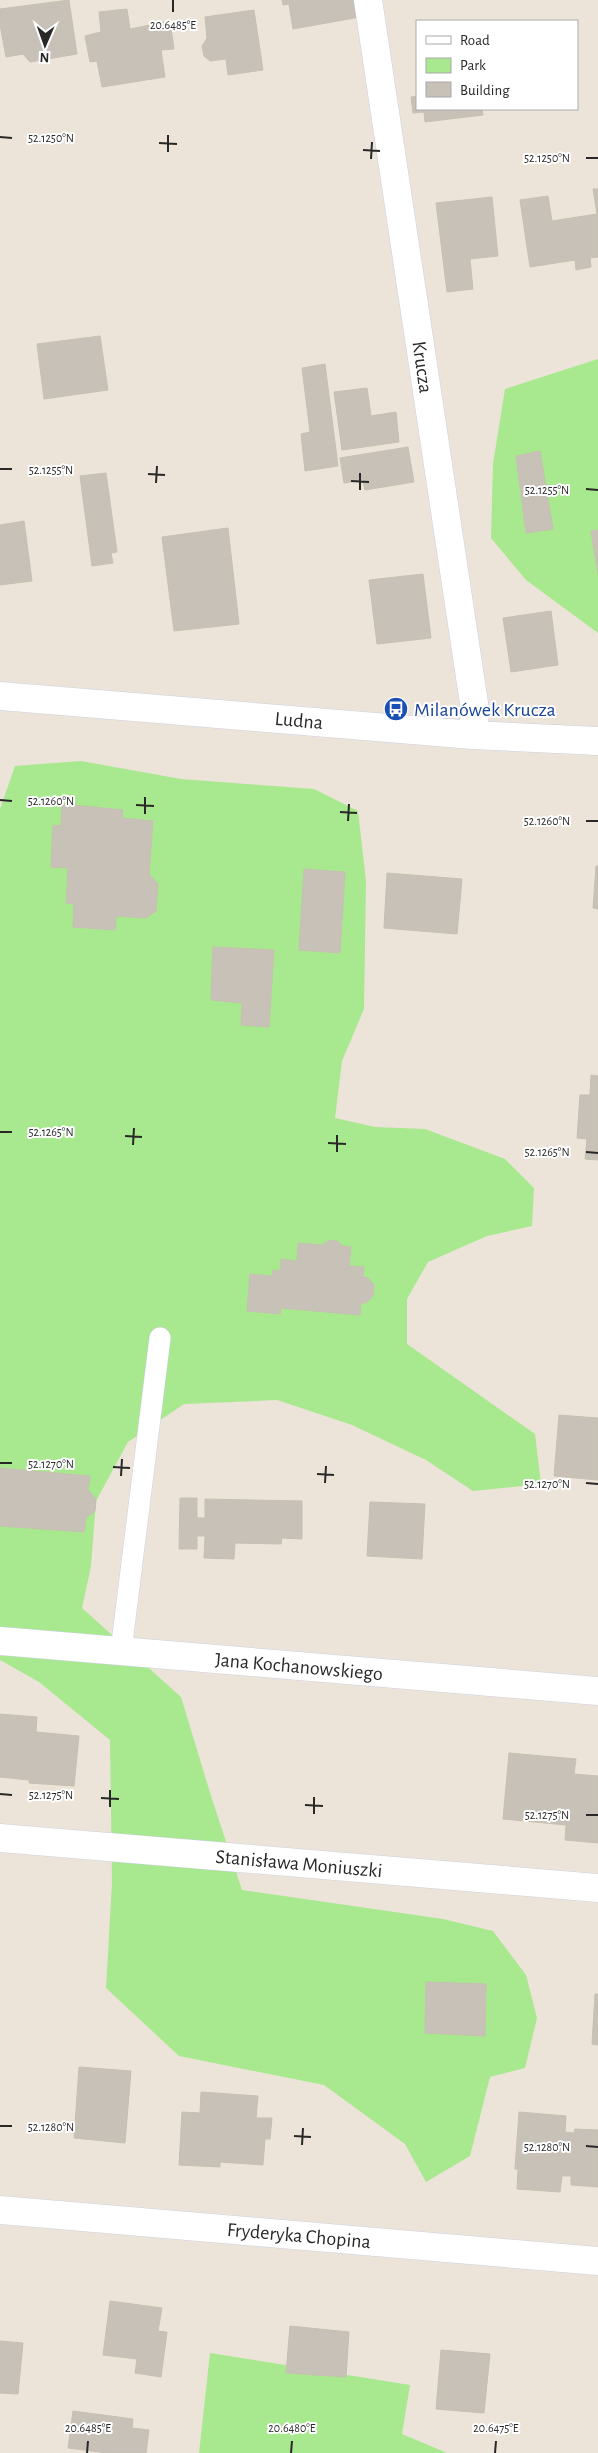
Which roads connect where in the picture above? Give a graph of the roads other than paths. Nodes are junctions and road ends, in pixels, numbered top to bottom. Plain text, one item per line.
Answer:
1 (368, 0) edge
2 (0, 696) edge
3 (473, 734) junction
4 (598, 741) edge
5 (160, 1338) dead end
6 (0, 1641) edge
7 (121, 1651) junction
8 (598, 1691) edge
9 (0, 1838) edge
10 (598, 1888) edge
11 (0, 2210) edge
12 (598, 2261) edge

1 - 3 street, Krucza
2 - 3 street, Ludna
3 - 4 street, Ludna
5 - 7 lane
6 - 7 street, Jana Kochanowskiego
7 - 8 street, Jana Kochanowskiego
9 - 10 street, Stanisława Moniuszki
11 - 12 street, Fryderyka Chopina

